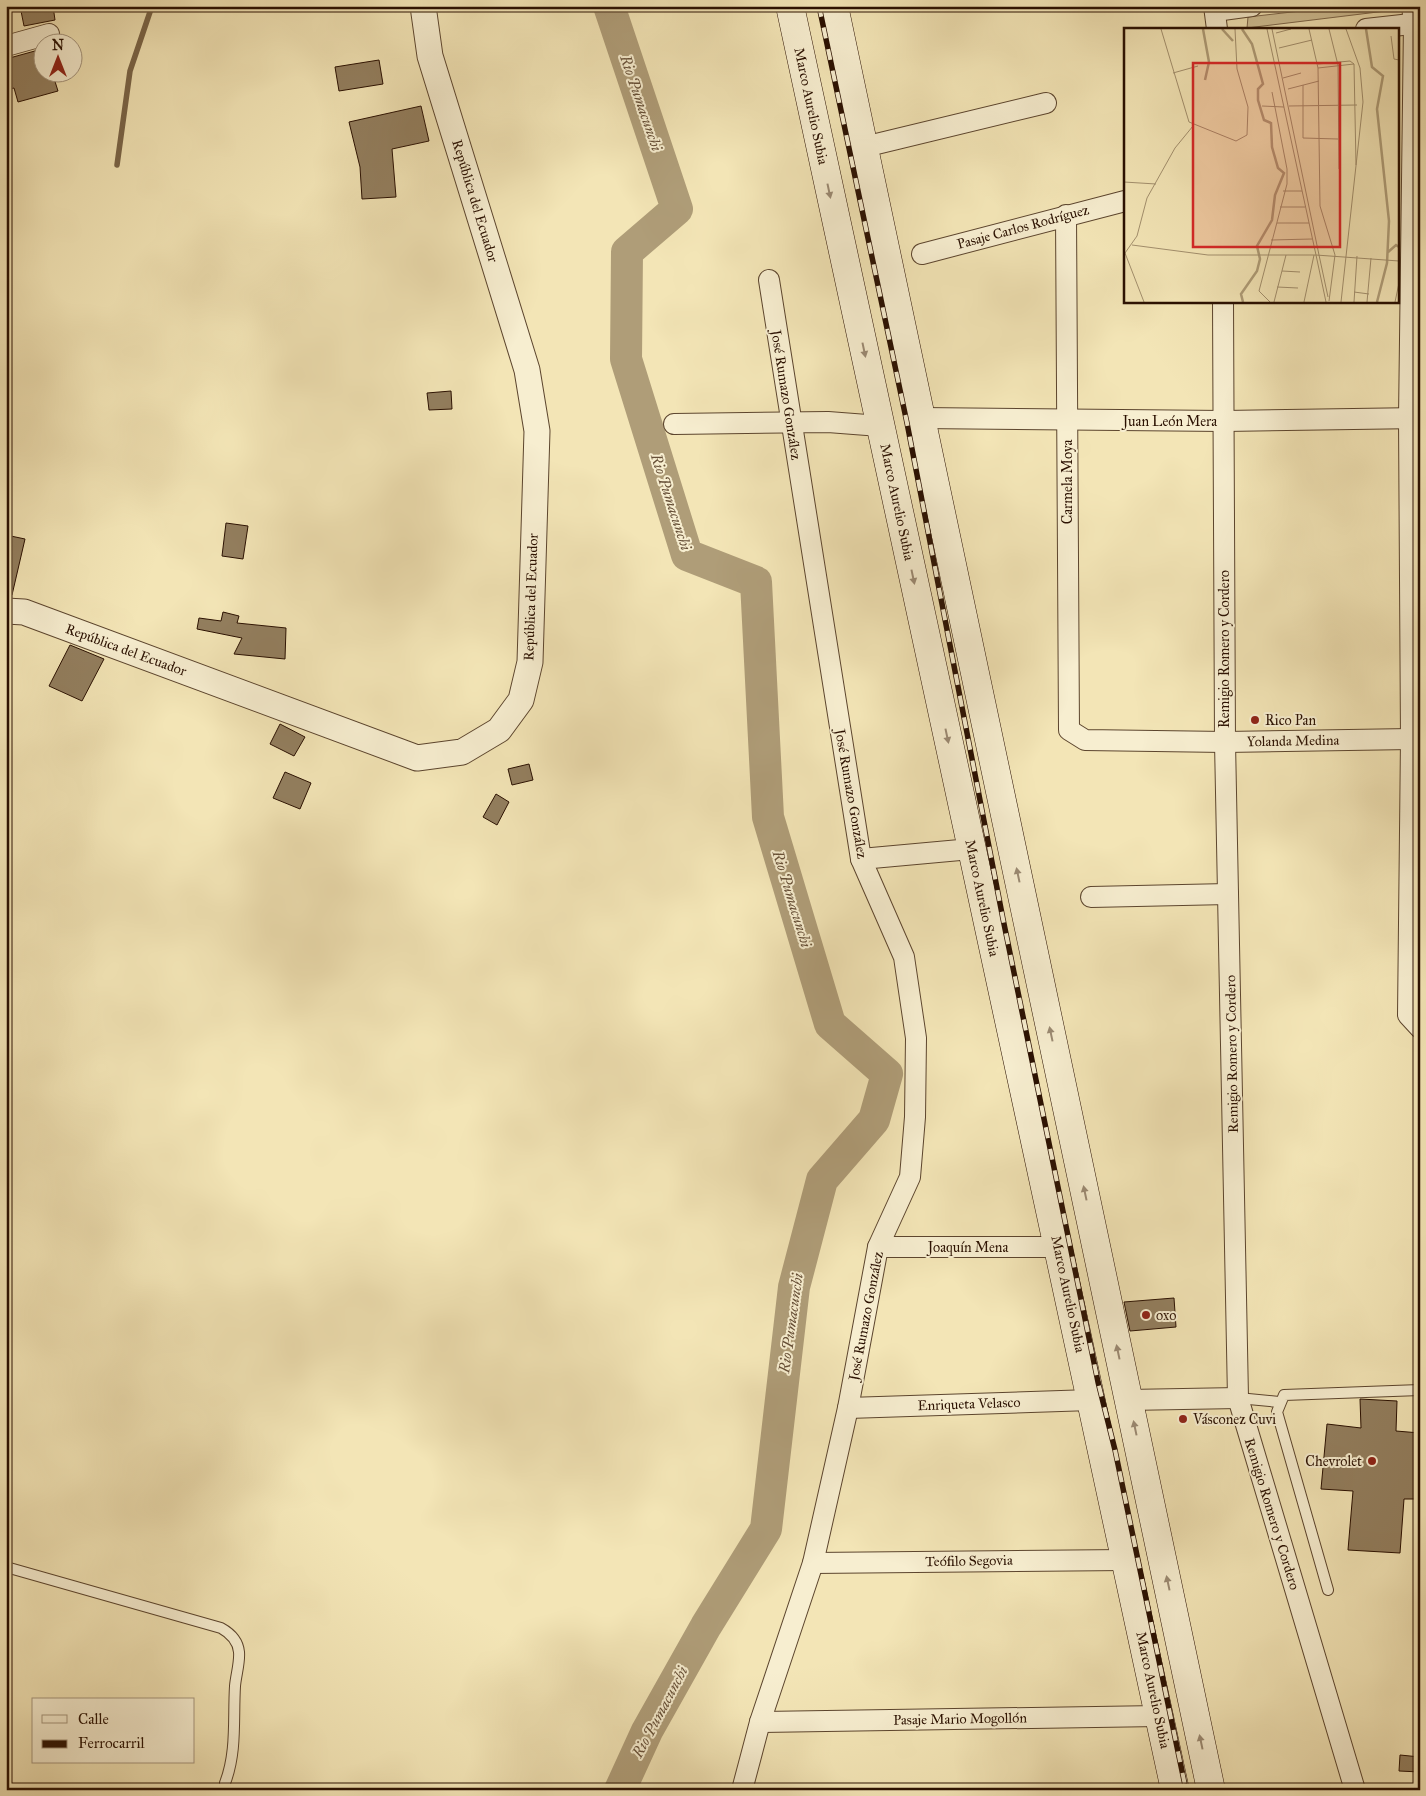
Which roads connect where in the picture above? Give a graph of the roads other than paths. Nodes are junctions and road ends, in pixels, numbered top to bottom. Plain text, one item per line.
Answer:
1 (423, 6) edge
2 (790, 6) edge
3 (834, 6) edge
4 (1252, 6) edge
5 (1215, 15) edge
6 (1415, 17) edge
7 (1370, 28) edge
8 (32, 39) edge
9 (6, 46) edge
10 (1046, 103) dead end
11 (864, 148) junction
12 (1124, 201) edge
13 (1066, 215) junction
14 (922, 254) dead end
15 (768, 280) dead end
16 (1223, 302) edge
17 (921, 418) junction
18 (1414, 418) edge
19 (1067, 420) junction
20 (1224, 421) junction
21 (790, 423) junction
22 (674, 424) dead end
23 (880, 426) junction
24 (6, 611) edge
25 (1411, 739) junction
26 (1085, 740) joint
27 (1225, 742) junction
28 (971, 848) junction
29 (861, 860) junction
30 (1228, 894) junction
31 (1090, 896) dead end
32 (1420, 1028) edge
33 (1058, 1247) junction
34 (878, 1248) junction
35 (1420, 1390) edge
36 (1238, 1398) junction
37 (1090, 1400) junction
38 (1128, 1400) junction
39 (1279, 1402) junction
40 (848, 1408) junction
41 (1125, 1560) junction
42 (813, 1563) junction
43 (6, 1567) edge
44 (1328, 1590) dead end
45 (1159, 1716) junction
46 (760, 1722) junction
47 (225, 1783) dead end
48 (742, 1790) edge
49 (1174, 1790) edge
50 (1211, 1790) edge
51 (1355, 1790) edge

1 - 24 street, República del Ecuador
2 -> 23 main road, Marco Aurelio Subia
3 - 11 main road
4 - 5 street
6 - 7 street
6 - 18 street
8 - 9 street
10 - 11 street
11 - 17 main road
12 - 13 street, Pasaje Carlos Rodríguez
13 - 14 street, Pasaje Carlos Rodríguez
13 - 19 street, Carmela Moya
15 - 21 street, José Rumazo González
16 - 20 street, Remigio Romero y Cordero
17 - 19 street, Juan León Mera
38 -> 17 main road
18 - 20 street, Juan León Mera
18 - 25 street
19 - 20 street, Juan León Mera
19 - 26 street, Carmela Moya
20 - 27 street, Remigio Romero y Cordero
21 - 22 street
21 - 23 street
21 - 29 street, José Rumazo González
23 -> 28 main road, Marco Aurelio Subia
25 - 27 street, Yolanda Medina
25 - 32 street
26 - 27 street, Yolanda Medina
27 - 30 street, Remigio Romero y Cordero
28 - 29 street
28 - 33 main road, Marco Aurelio Subia
29 - 34 street, José Rumazo González
30 - 31 street
30 - 36 street, Remigio Romero y Cordero
33 - 34 street, Joaquín Mena
33 - 37 main road, Marco Aurelio Subia
34 - 40 street, José Rumazo González
35 - 39 lane
36 - 38 street
36 - 39 lane
36 - 51 street, Remigio Romero y Cordero
37 - 40 street, Enriqueta Velasco
37 - 41 main road, Marco Aurelio Subia
50 -> 38 main road
39 - 44 lane
40 - 42 street, José Rumazo González
41 - 42 street, Teófilo Segovia
41 - 45 main road, Marco Aurelio Subia
42 - 46 street, José Rumazo González
43 - 47 lane
45 - 46 street, Pasaje Mario Mogollón
45 - 49 main road, Marco Aurelio Subia
46 - 48 street, José Rumazo González

